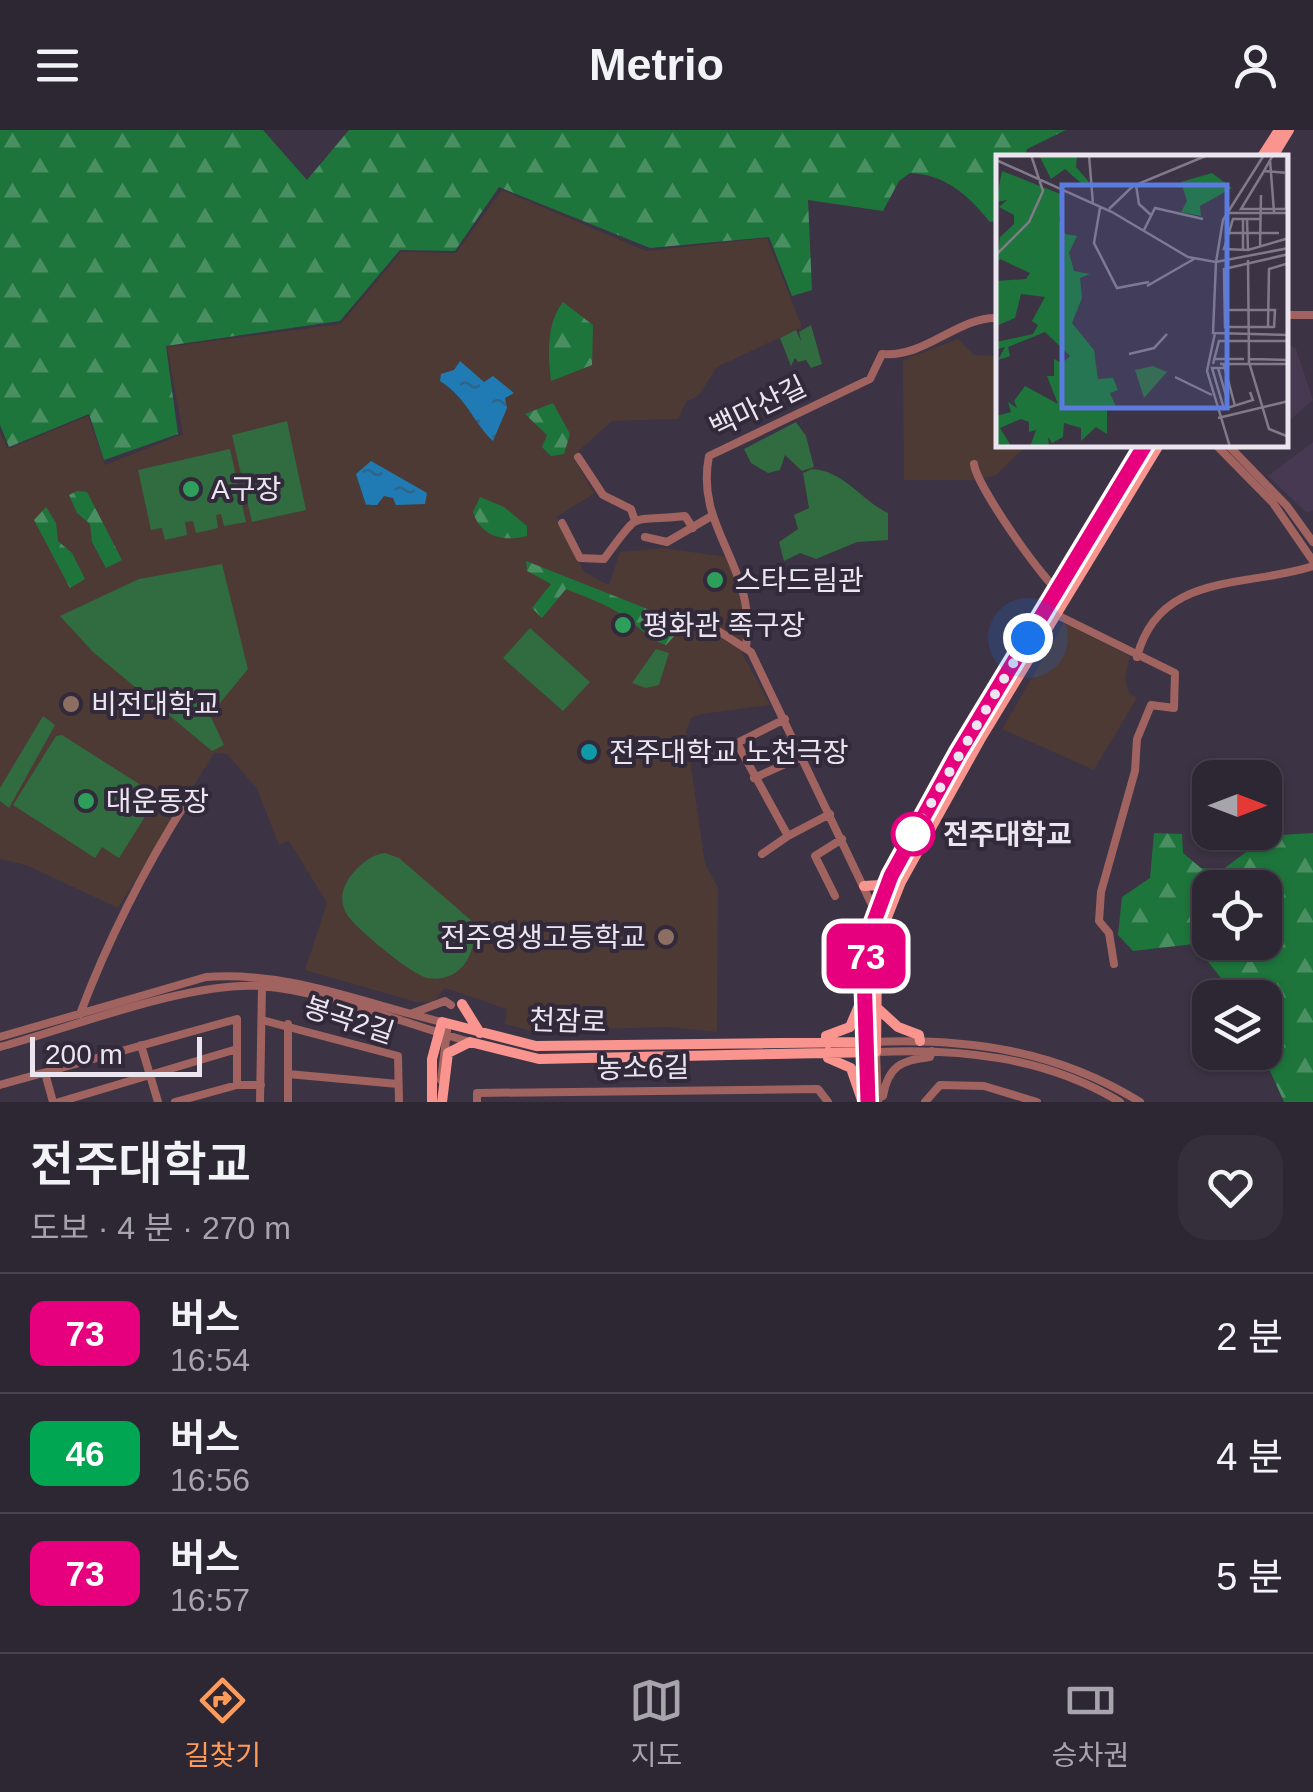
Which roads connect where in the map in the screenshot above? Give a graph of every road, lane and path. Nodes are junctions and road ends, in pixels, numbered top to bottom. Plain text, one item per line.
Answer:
1 (1279, 130) edge
2 (1289, 130) edge
3 (1263, 155) edge
4 (1274, 155) edge
5 (1313, 315) edge
6 (1288, 316) edge
7 (996, 318) edge
8 (1143, 448) edge
9 (1157, 448) edge
10 (1220, 448) edge
11 (1230, 448) edge
12 (578, 458) dead end
13 (974, 464) dead end
14 (1251, 474) junction
15 (634, 518) junction
16 (710, 518) junction
17 (562, 523) dead end
18 (693, 528) junction
19 (645, 537) dead end
20 (1313, 542) edge
21 (1313, 564) edge
22 (1061, 595) junction
23 (1051, 612) junction
24 (720, 632) dead end
25 (746, 647) junction
26 (1138, 657) junction
27 (785, 719) junction
28 (803, 756) junction
29 (754, 778) junction
30 (188, 799) dead end
31 (830, 814) junction
32 (788, 836) junction
33 (842, 839) junction
34 (762, 854) dead end
35 (891, 876) junction
36 (864, 886) junction
37 (835, 896) dead end
38 (884, 909) junction
39 (1114, 964) dead end
40 (262, 986) junction
41 (456, 1004) joint
42 (869, 1007) junction
43 (412, 1013) junction
44 (80, 1014) junction
45 (262, 1020) junction
46 (288, 1024) junction
47 (444, 1029) junction
48 (0, 1038) edge
49 (475, 1038) junction
50 (920, 1041) junction
51 (141, 1045) junction
52 (0, 1047) edge
53 (827, 1047) junction
54 (870, 1047) junction
55 (237, 1049) junction
56 (932, 1051) junction
57 (44, 1072) junction
58 (288, 1074) junction
59 (150, 1075) junction
60 (441, 1080) junction
61 (398, 1084) junction
62 (0, 1085) edge
63 (236, 1085) junction
64 (260, 1085) junction
65 (707, 1090) junction
66 (579, 1092) junction
67 (873, 1100) edge
68 (1034, 1101) edge
69 (56, 1102) edge
70 (158, 1102) edge
71 (175, 1102) edge
72 (260, 1102) edge
73 (288, 1102) edge
74 (398, 1102) edge
75 (432, 1102) edge
76 (442, 1102) edge
77 (477, 1102) edge
78 (579, 1102) edge
79 (707, 1102) edge
80 (828, 1102) edge
81 (925, 1102) edge
82 (1120, 1102) edge
83 (1140, 1102) edge

1 - 3 main road
2 - 4 main road
5 - 6 street
7 - 16 street, 백마산길
8 - 22 main road
9 - 22 main road
10 - 14 street
11 - 14 street
12 - 15 street
13 - 22 street
14 - 20 street
14 - 21 street
15 - 17 street
15 - 18 street
16 - 18 street
16 - 25 street, 백마산길
18 - 19 street
21 - 26 street
22 - 23 main road
23 - 26 street
23 - 35 main road
23 - 38 main road
24 - 25 street
25 - 27 street, 백마산길
26 - 39 street
27 - 28 street, 백마산길
27 - 29 street
28 - 29 street
28 - 31 street, 백마산길
29 - 32 street
30 - 44 street
31 - 32 street
31 - 33 street, 백마산길
32 - 34 street
33 - 36 street, 백마산길
33 - 37 street
35 - 36 main road
35 - 38 main road
36 - 38 street, 백마산길
38 - 42 main road
40 - 45 street
40 - 47 street, 천잠로
40 - 52 street, 천잠로
41 - 43 street
41 - 49 main road
42 - 50 main road
42 - 53 main road
42 - 54 main road
43 - 44 street, 천잠로
43 - 47 street, 천잠로
44 - 48 street, 천잠로
45 - 46 street, 봉곡2길
45 - 64 street
46 - 58 street
46 - 61 street, 봉곡2길
47 - 49 main road, 천잠로
47 - 60 street
47 - 75 main road
49 - 53 main road, 천잠로
49 - 60 main road
50 - 54 street, 천잠로
50 - 83 street, 천잠로
51 - 55 street
51 - 57 street
51 - 59 street
53 - 54 main road, 천잠로
53 - 67 main road
54 - 56 street, 천잠로
54 - 67 street
55 - 59 street
55 - 63 street
56 - 67 street
56 - 82 street, 천잠로
57 - 62 street
57 - 69 street
58 - 61 street, 봉곡2길
58 - 73 street
59 - 69 street
59 - 70 street
60 - 76 main road
61 - 74 street, 봉곡2길
63 - 64 street
63 - 71 street
64 - 72 street
65 - 66 street, 농소6길
65 - 79 street, 농소6길
65 - 80 street, 농소6길
66 - 77 street, 농소6길
66 - 78 street
68 - 81 street

